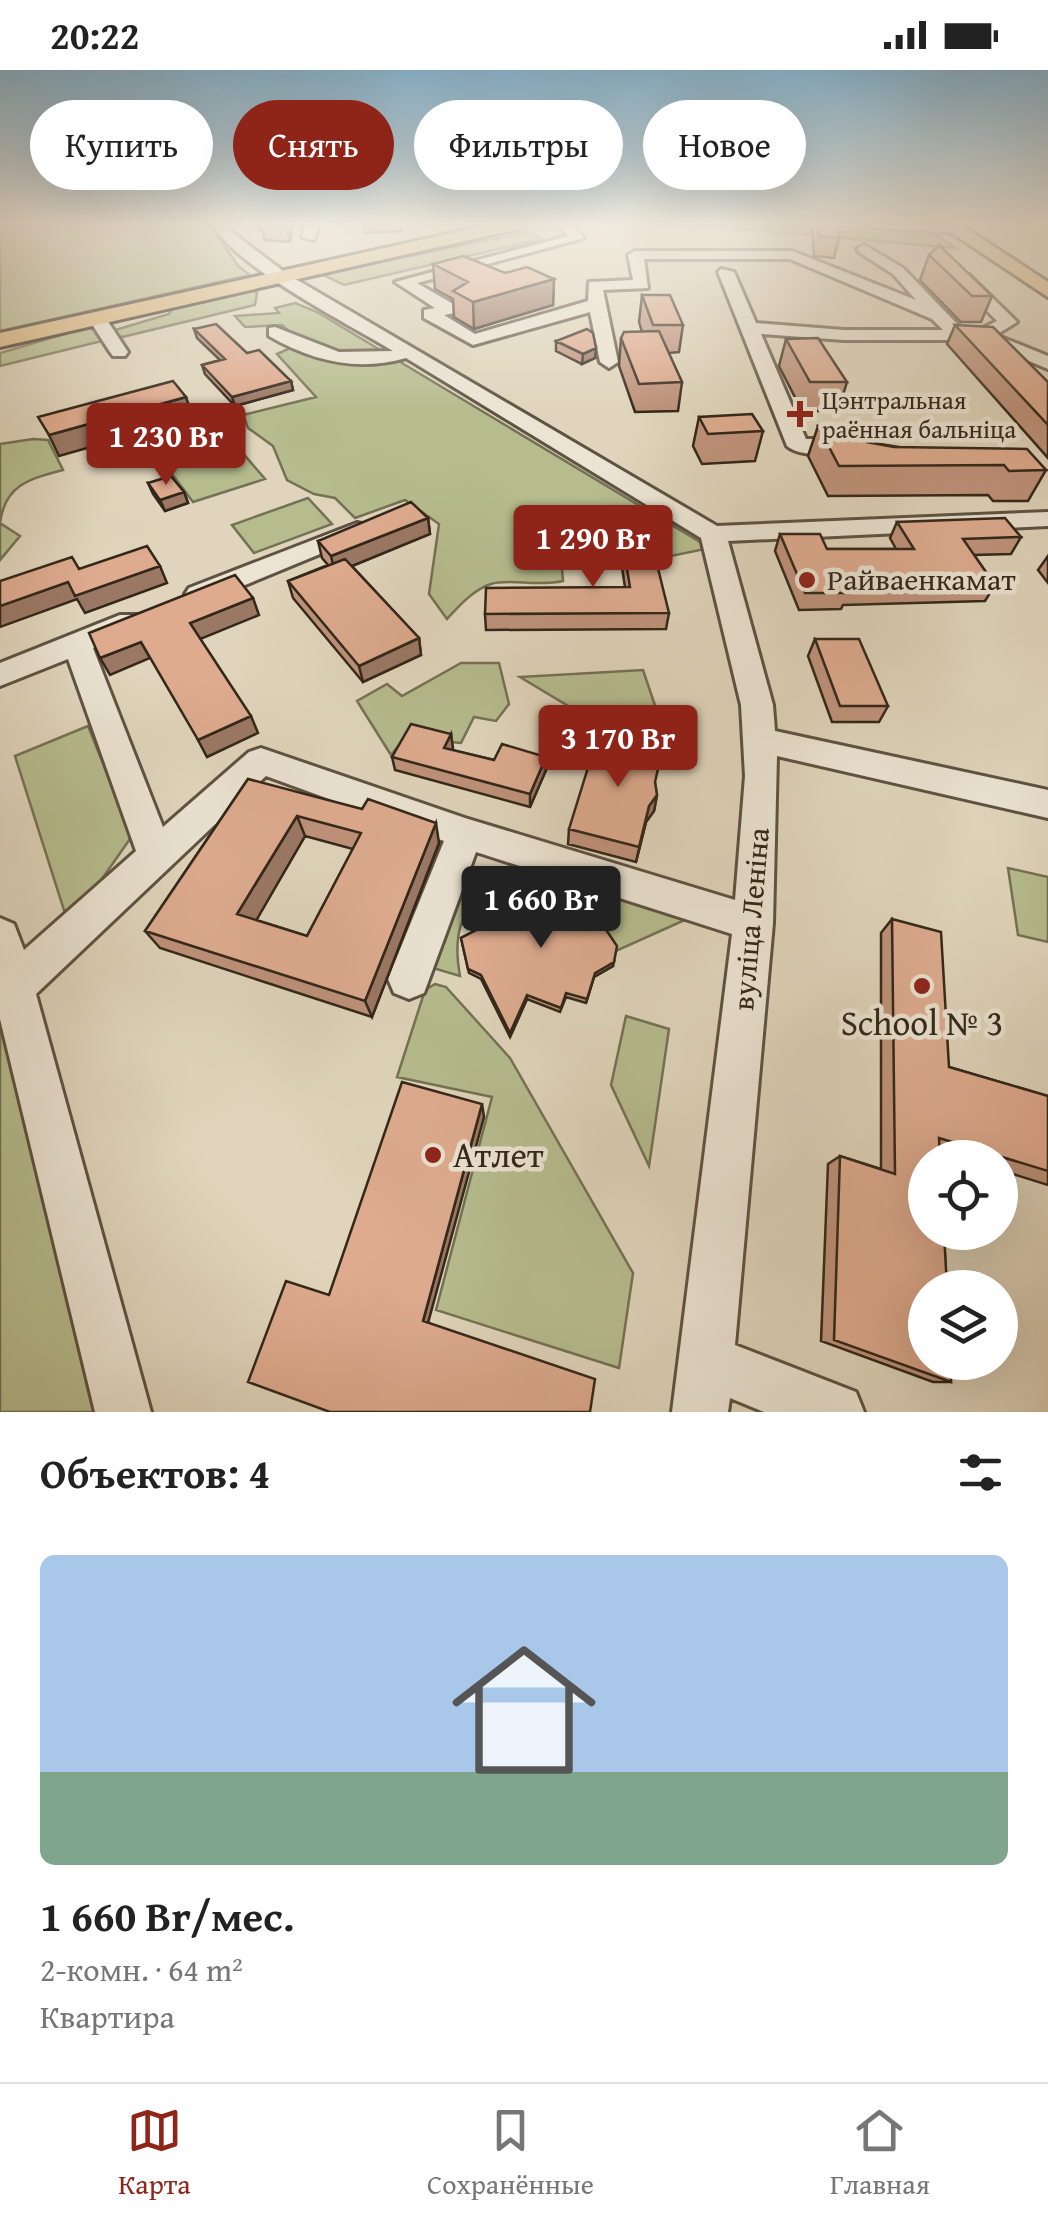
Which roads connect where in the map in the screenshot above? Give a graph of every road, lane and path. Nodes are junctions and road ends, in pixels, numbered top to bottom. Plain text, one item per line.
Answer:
1 (239, 286) edge
2 (297, 286) edge
3 (409, 286) edge
4 (613, 286) edge
5 (732, 286) edge
6 (867, 286) edge
7 (912, 286) edge
8 (970, 286) edge
9 (551, 292) edge
10 (589, 306) junction
11 (938, 314) junction
12 (97, 318) junction
13 (750, 328) junction
14 (275, 332) dead end
15 (958, 335) junction
16 (982, 336) junction
17 (0, 340) edge
18 (119, 352) dead end
19 (408, 352) junction
20 (609, 362) dead end
21 (1048, 363) edge
22 (869, 460) edge
23 (1048, 519) edge
24 (382, 520) edge
25 (712, 534) junction
26 (77, 643) junction
27 (0, 675) edge
28 (760, 739) junction
29 (1048, 804) edge
30 (465, 833) junction
31 (157, 858) junction
32 (753, 923) junction
33 (0, 936) edge
34 (409, 979) dead end
35 (13, 987) junction
36 (702, 1387) edge
37 (123, 1412) edge
38 (836, 1412) edge

1 - 12 main road
2 - 19 street
3 - 10 street
4 - 10 street
5 - 13 street
6 - 11 street
7 - 11 street
8 - 16 street
9 - 10 street
10 - 20 street
11 - 15 street
12 - 17 main road
12 - 18 street
13 - 15 street
13 - 22 street
14 - 19 street
15 - 16 street
16 - 21 street
19 - 25 street
23 - 25 street
24 - 26 street
25 - 28 street, вуліца Леніна
26 - 27 street
26 - 31 street
28 - 29 street
28 - 32 street, вуліца Леніна
30 - 31 street
30 - 32 street
30 - 34 street
31 - 35 street
32 - 36 street, вуліца Леніна
33 - 35 street
35 - 37 street
36 - 38 street

